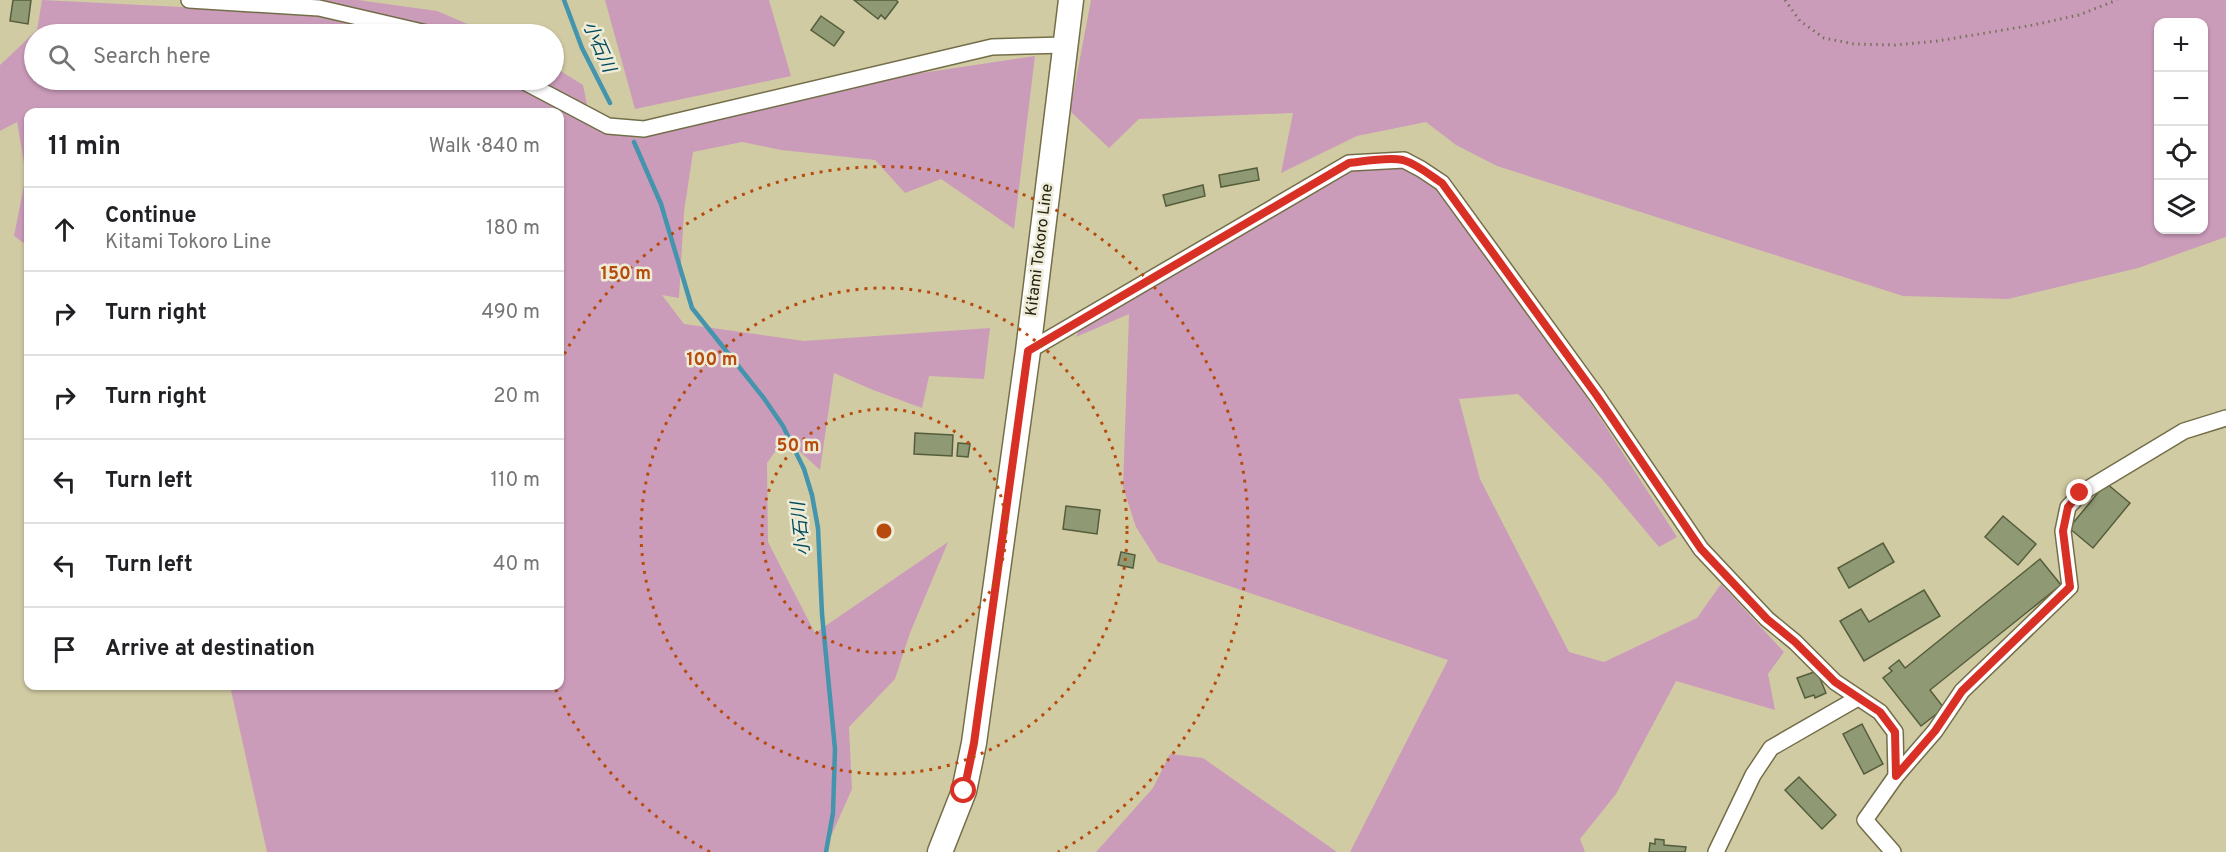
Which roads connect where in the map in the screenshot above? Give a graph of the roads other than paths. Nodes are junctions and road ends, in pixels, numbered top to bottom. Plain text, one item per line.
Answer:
1 (189, 0) edge
2 (1071, 0) edge
3 (388, 24) edge
4 (1065, 45) junction
5 (539, 90) edge
6 (1028, 351) junction
7 (2226, 418) edge
8 (1858, 698) junction
9 (1896, 776) junction
10 (940, 852) edge
11 (1716, 852) edge
12 (1893, 852) edge

1 - 3 street
2 - 4 main road, Kitami Tokoro Line
4 - 5 street
4 - 6 main road, Kitami Tokoro Line
6 - 8 street
6 - 10 main road, Kitami Tokoro Line
7 - 9 street
8 - 9 street
8 - 11 street
9 - 12 street

